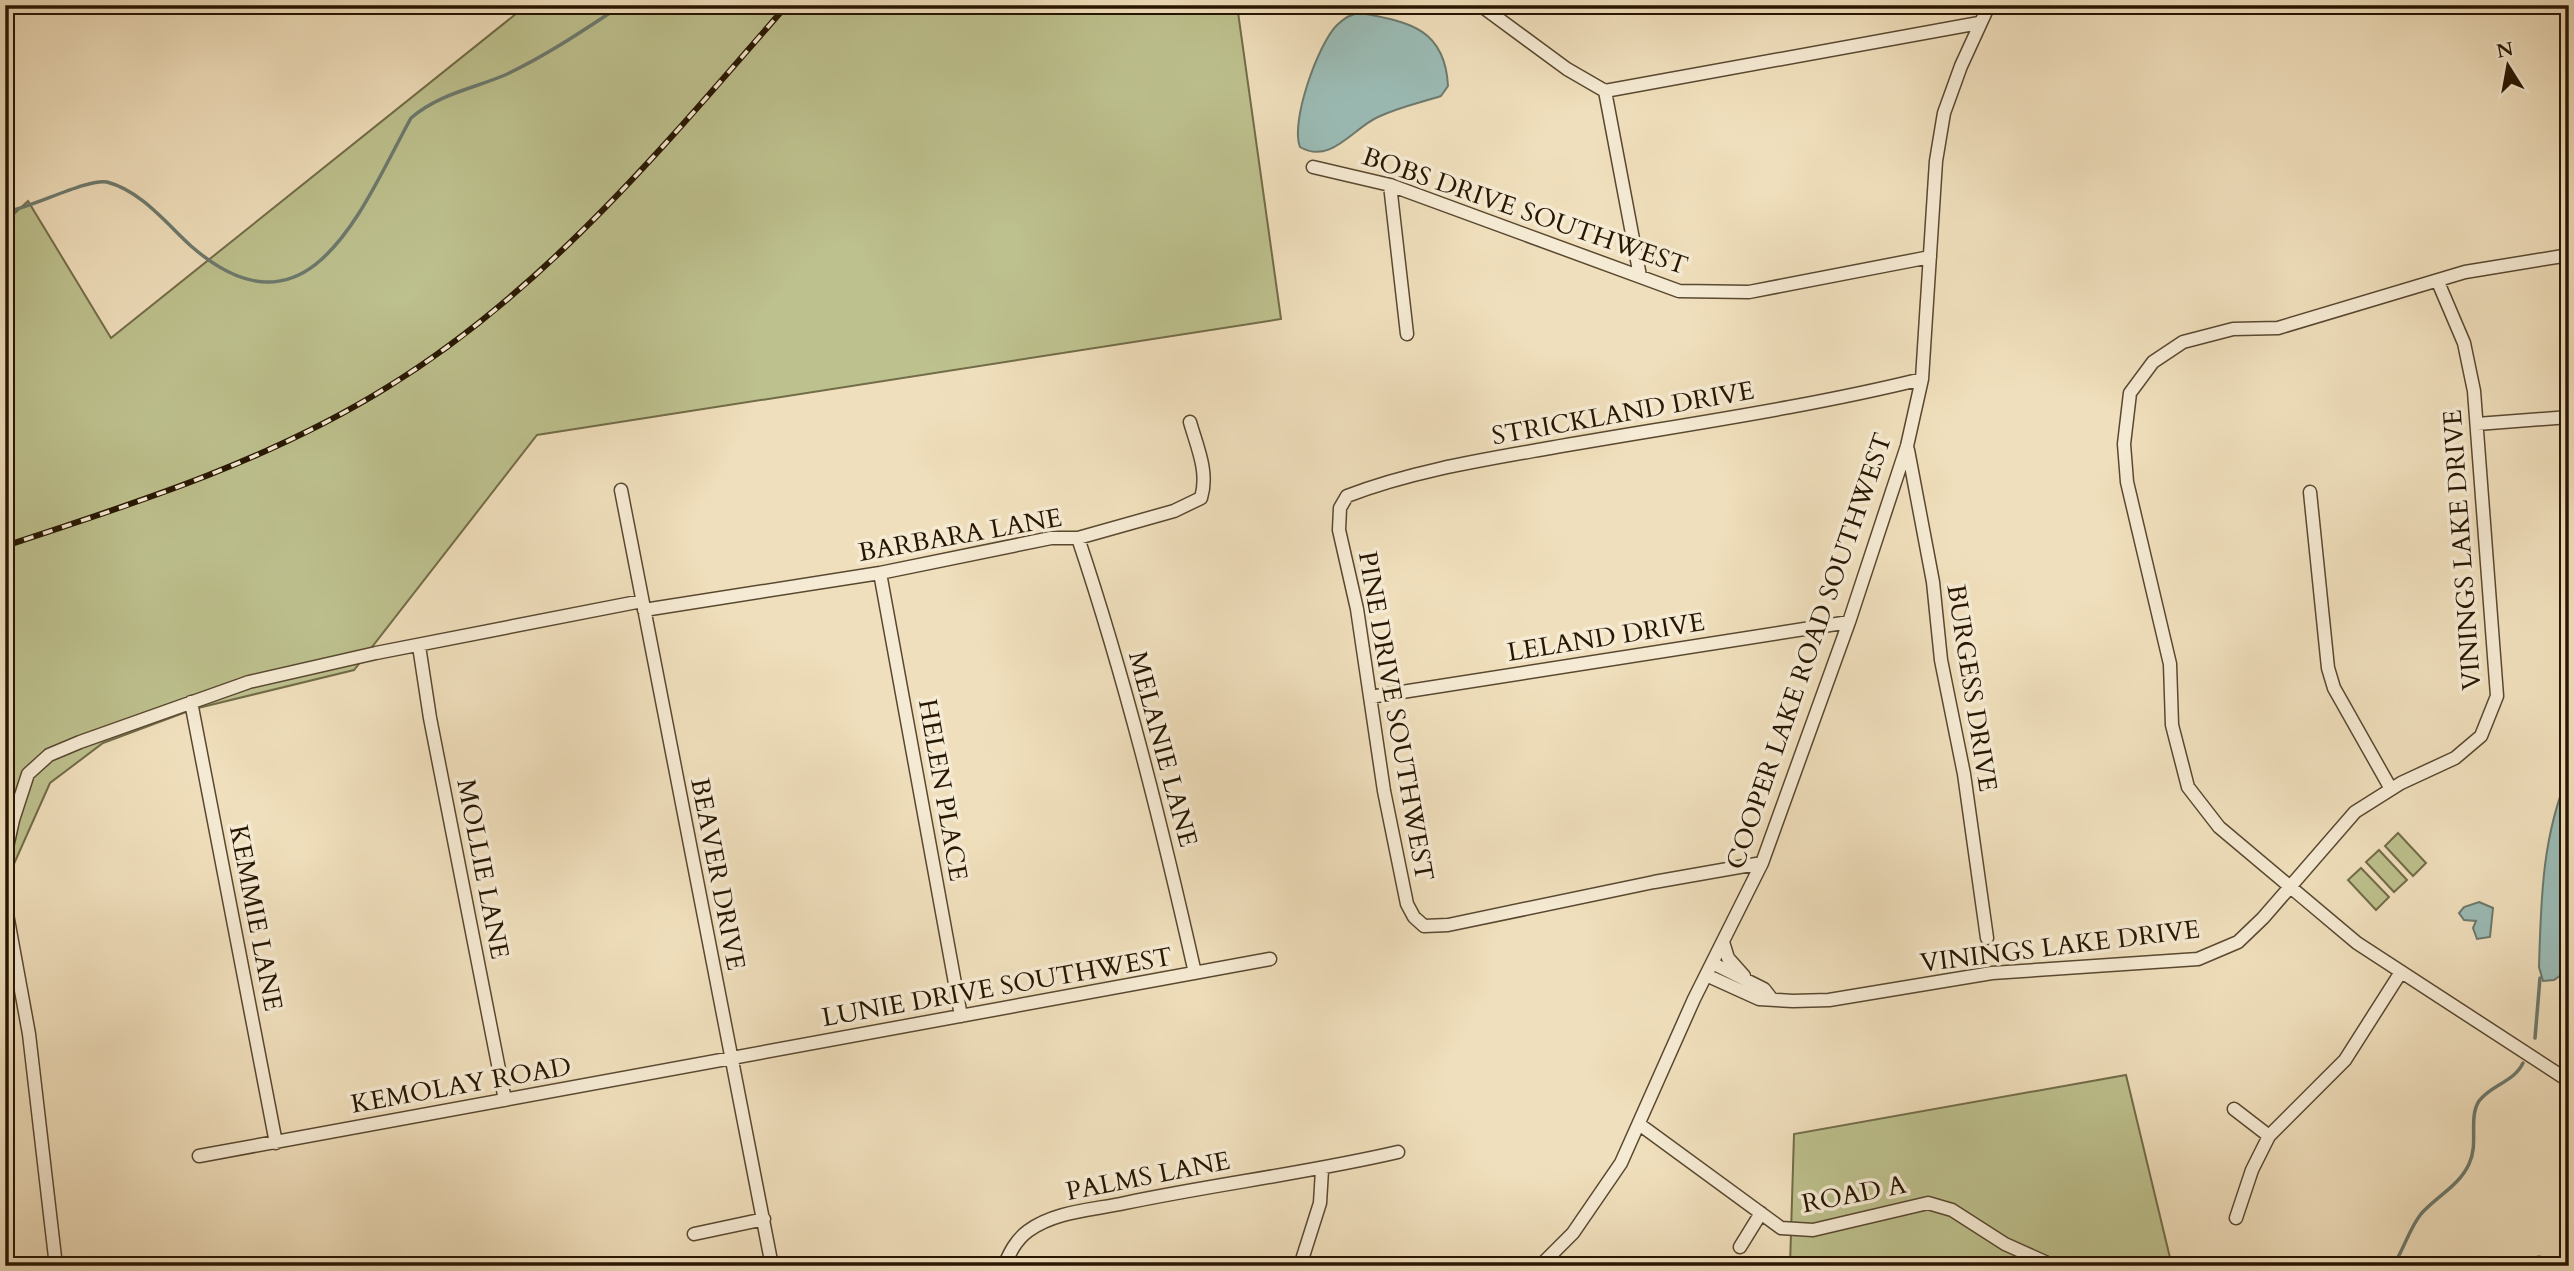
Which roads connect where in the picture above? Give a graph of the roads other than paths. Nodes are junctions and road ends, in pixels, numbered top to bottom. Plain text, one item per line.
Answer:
1 (1480, 5) edge
2 (1989, 5) edge
3 (1979, 23) junction
4 (1605, 92) junction
5 (1313, 167) dead end
6 (1390, 185) junction
7 (2569, 255) edge
8 (1930, 257) junction
9 (1640, 276) junction
10 (2438, 282) junction
11 (1407, 334) dead end
12 (1922, 379) junction
13 (2569, 417) edge
14 (1190, 422) dead end
15 (2477, 424) junction
16 (1907, 446) junction
17 (621, 490) dead end
18 (2310, 492) dead end
19 (1340, 508) joint
20 (1078, 538) junction
21 (880, 573) junction
22 (643, 606) junction
23 (1849, 622) junction
24 (419, 646) junction
25 (1370, 697) junction
26 (191, 702) junction
27 (2391, 789) junction
28 (5, 856) edge
29 (1762, 863) junction
30 (2290, 887) junction
31 (5, 903) edge
32 (1987, 938) dead end
33 (1723, 942) junction
34 (1270, 959) dead end
35 (1709, 969) junction
36 (2401, 972) junction
37 (1195, 973) junction
38 (1749, 981) junction
39 (1771, 998) junction
40 (961, 1016) junction
41 (732, 1059) junction
42 (2569, 1081) edge
43 (505, 1100) junction
44 (2234, 1109) dead end
45 (1639, 1124) junction
46 (2269, 1136) junction
47 (276, 1143) junction
48 (1398, 1152) dead end
49 (199, 1156) dead end
50 (1322, 1170) junction
51 (1760, 1213) junction
52 (2236, 1218) dead end
53 (764, 1219) junction
54 (694, 1234) dead end
55 (1740, 1247) dead end
56 (56, 1266) edge
57 (772, 1266) edge
58 (1004, 1266) edge
59 (1300, 1266) edge
60 (1540, 1266) edge
61 (2054, 1266) edge

1 - 4 street
2 - 3 street, COOPER LAKE ROAD SOUTHWEST
3 - 4 street
3 - 8 street, COOPER LAKE ROAD SOUTHWEST
4 - 9 street
5 - 6 street, BOBS DRIVE SOUTHWEST
6 - 9 street, BOBS DRIVE SOUTHWEST
6 - 11 street
7 - 10 street
8 - 9 street, BOBS DRIVE SOUTHWEST
8 - 12 street, COOPER LAKE ROAD SOUTHWEST
10 - 15 street, VININGS LAKE DRIVE
10 - 30 street
12 - 16 street, COOPER LAKE ROAD SOUTHWEST
12 - 19 street, STRICKLAND DRIVE
13 - 15 street
14 - 20 street, BARBARA LANE
15 - 27 street, VININGS LAKE DRIVE
16 - 23 street, COOPER LAKE ROAD SOUTHWEST
16 - 32 street, BURGESS DRIVE
17 - 22 street, BEAVER DRIVE
18 - 27 street
19 - 25 street, PINE DRIVE SOUTHWEST
20 - 21 street, BARBARA LANE
20 - 37 street, MELANIE LANE
21 - 22 street, BARBARA LANE
21 - 40 street, HELEN PLACE
22 - 24 street, BARBARA LANE
22 - 41 street, BEAVER DRIVE
23 - 25 street, LELAND DRIVE
23 - 29 street, COOPER LAKE ROAD SOUTHWEST
24 - 26 street, BARBARA LANE
24 - 43 street, MOLLIE LANE
25 - 29 street, PINE DRIVE SOUTHWEST
26 - 28 street, BARBARA LANE
26 - 47 street, KEMMIE LANE
27 - 30 street, VININGS LAKE DRIVE
29 - 33 street, COOPER LAKE ROAD SOUTHWEST
30 - 36 street
30 - 39 street, VININGS LAKE DRIVE
31 - 56 street
33 - 35 street, COOPER LAKE ROAD SOUTHWEST
33 - 38 street
34 - 37 street, LUNIE DRIVE SOUTHWEST
35 - 38 street
35 - 39 street, VININGS LAKE DRIVE
35 - 45 street, COOPER LAKE ROAD SOUTHWEST
36 - 42 street
36 - 46 street
37 - 40 street, LUNIE DRIVE SOUTHWEST
38 - 39 street
40 - 41 street, LUNIE DRIVE SOUTHWEST
41 - 43 street, KEMOLAY ROAD
41 - 53 street, BEAVER DRIVE
43 - 47 street, KEMOLAY ROAD
44 - 46 street
45 - 51 street, ROAD A
45 - 60 street, COOPER LAKE ROAD SOUTHWEST
46 - 52 street
47 - 49 street, KEMOLAY ROAD
48 - 50 street, PALMS LANE
50 - 58 street, PALMS LANE
50 - 59 street
51 - 55 street
51 - 61 street, ROAD A
53 - 54 street
53 - 57 street, BEAVER DRIVE

